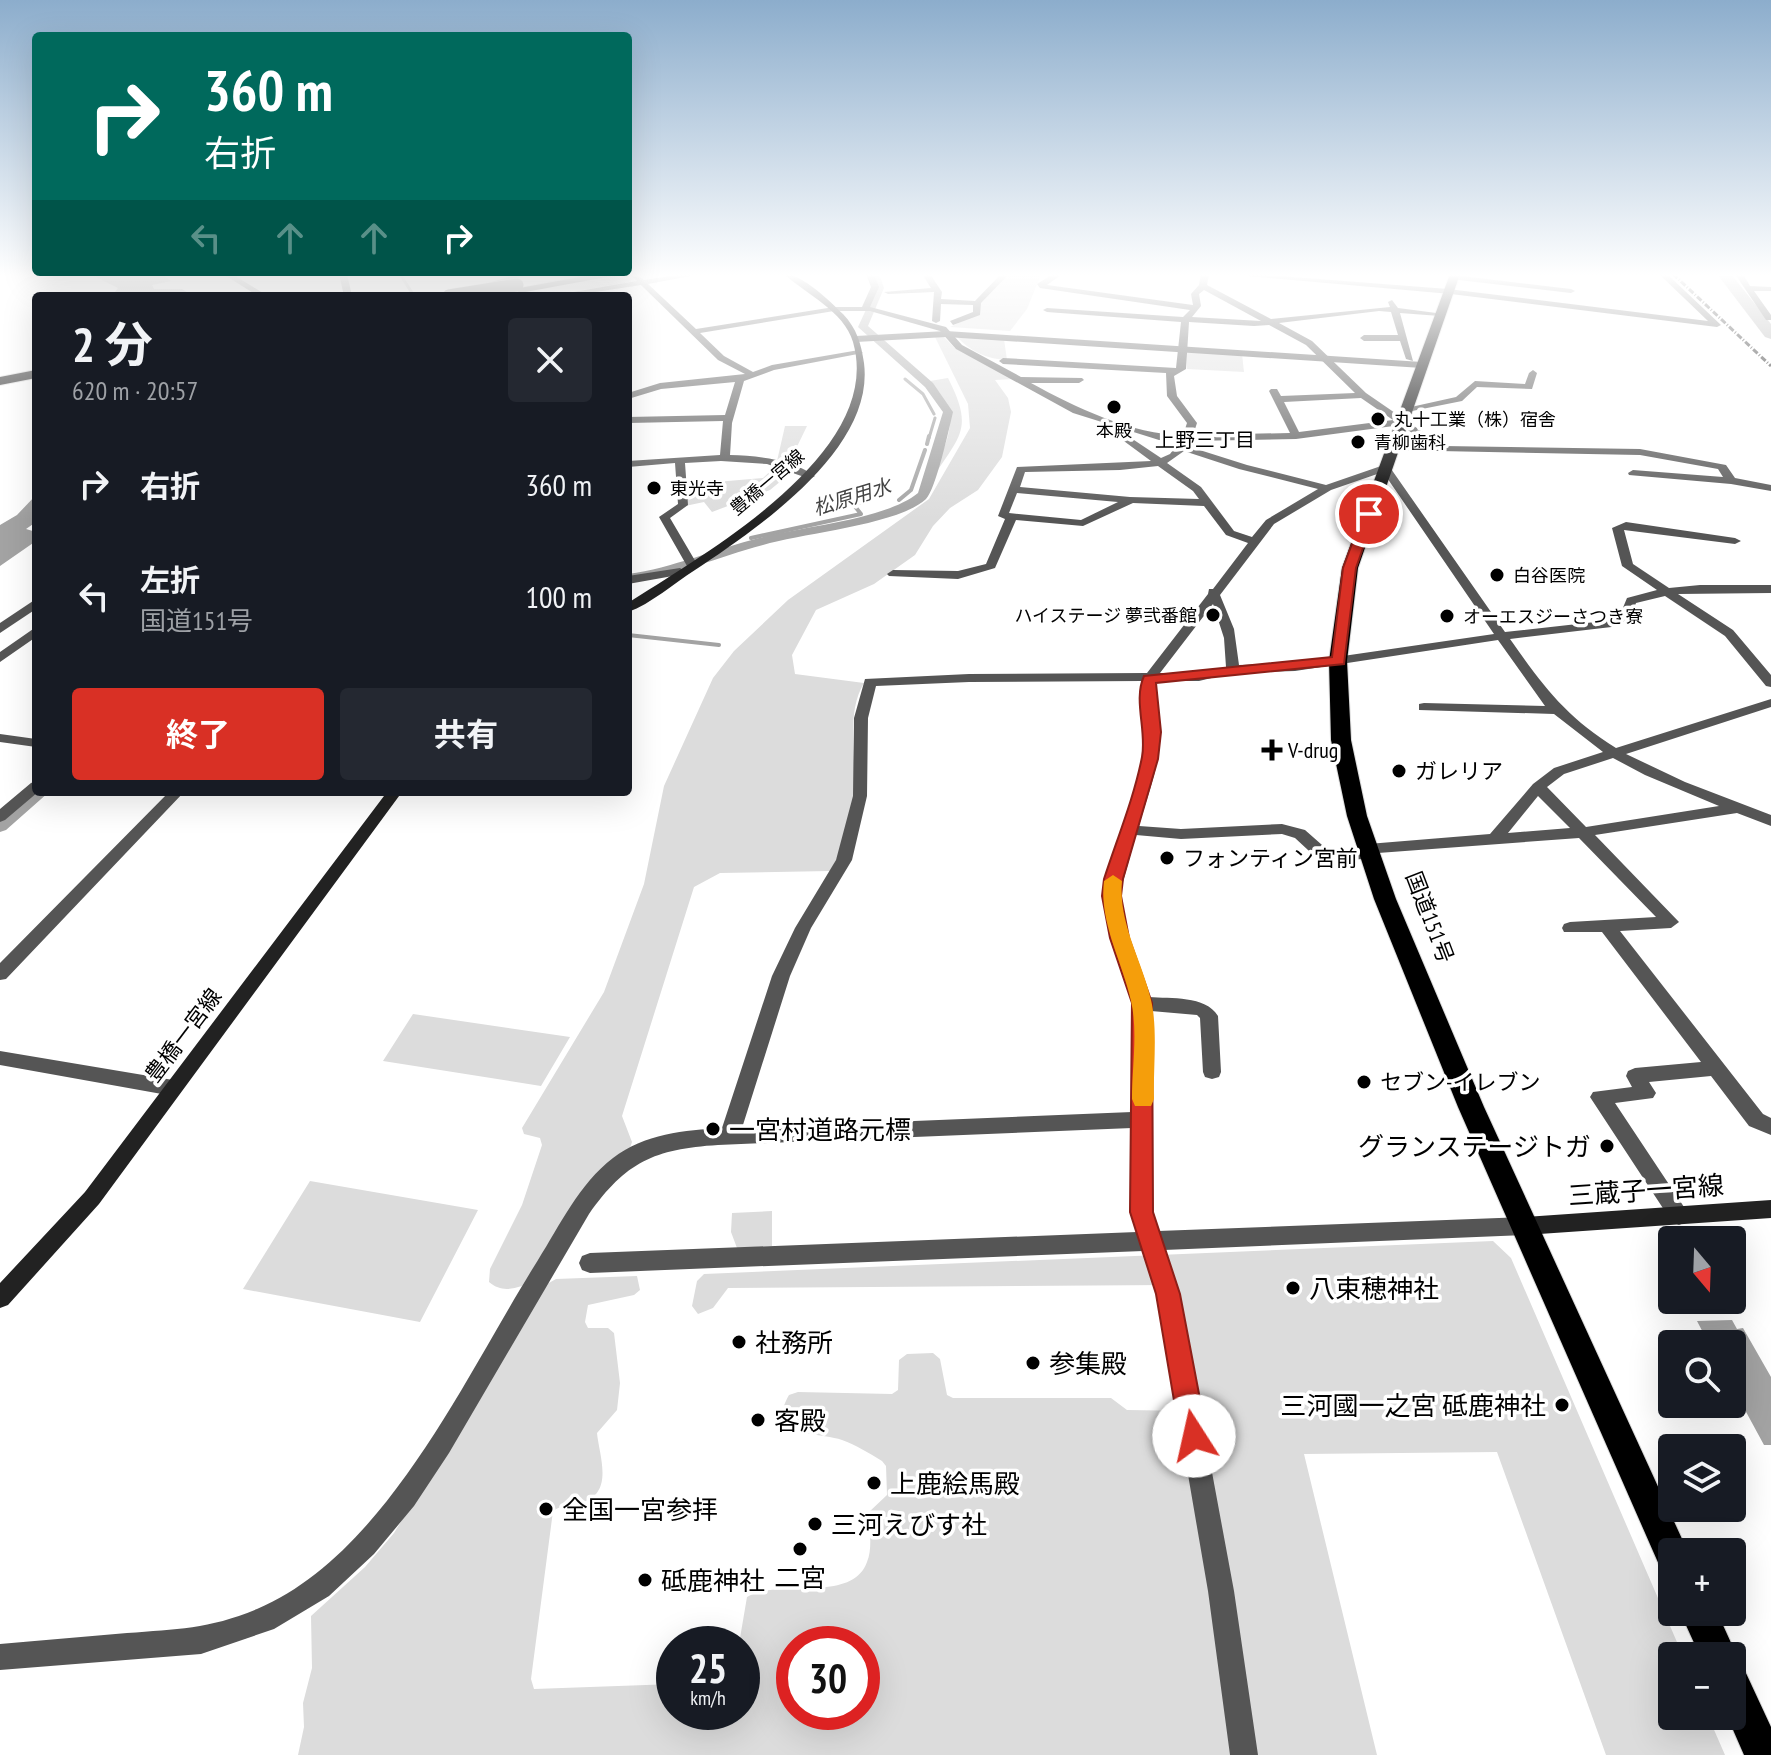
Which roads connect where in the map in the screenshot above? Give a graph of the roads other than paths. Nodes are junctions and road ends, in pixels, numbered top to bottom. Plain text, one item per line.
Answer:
1 (719, 356) edge
2 (844, 356) edge
3 (859, 356) edge
4 (975, 356) edge
5 (1182, 356) edge
6 (1306, 356) edge
7 (1413, 356) edge
8 (1419, 356) edge
9 (1323, 357) junction
10 (1003, 361) dead end
11 (1416, 362) junction
12 (1177, 371) junction
13 (1533, 373) dead end
14 (751, 374) junction
15 (32, 378) edge
16 (740, 379) junction
17 (1020, 380) junction
18 (1079, 380) dead end
19 (0, 384) edge
20 (632, 395) edge
21 (1363, 395) junction
22 (1404, 415) junction
23 (728, 418) junction
24 (632, 420) edge
25 (1106, 423) junction
26 (1296, 436) junction
27 (1162, 438) junction
28 (1130, 440) junction
29 (1184, 443) junction
30 (1439, 447) junction
31 (725, 458) junction
32 (1389, 458) junction
33 (680, 461) junction
34 (1161, 461) junction
35 (632, 464) edge
36 (1633, 473) dead end
37 (810, 476) junction
38 (1731, 481) junction
39 (1327, 488) junction
40 (1771, 488) edge
41 (1012, 489) junction
42 (1131, 500) junction
43 (1210, 503) junction
44 (1012, 517) junction
45 (1252, 541) junction
46 (1735, 541) dead end
47 (691, 564) junction
48 (680, 572) junction
49 (893, 574) dead end
50 (632, 579) edge
51 (1771, 589) edge
52 (1661, 591) junction
53 (1213, 592) junction
54 (632, 605) edge
55 (32, 607) edge
56 (0, 629) edge
57 (32, 634) edge
58 (1505, 638) junction
59 (0, 658) edge
60 (1338, 661) junction
61 (1232, 669) junction
62 (1149, 679) junction
63 (1771, 683) edge
64 (1771, 703) edge
65 (1424, 707) dead end
66 (1556, 710) junction
67 (0, 738) edge
68 (32, 742) edge
69 (1613, 754) junction
70 (1538, 787) junction
71 (32, 789) edge
72 (173, 796) edge
73 (392, 796) edge
74 (1740, 808) junction
75 (0, 817) edge
76 (1771, 821) edge
77 (1131, 830) junction
78 (1585, 832) junction
79 (1493, 841) junction
80 (1369, 851) junction
81 (1607, 926) junction
82 (1570, 928) dead end
83 (0, 974) edge
84 (1142, 1003) junction
85 (0, 1058) edge
86 (1716, 1068) junction
87 (1212, 1072) dead end
88 (173, 1088) junction
89 (1142, 1119) junction
90 (1771, 1127) edge
91 (729, 1138) junction
92 (1771, 1209) edge
93 (1679, 1216) junction
94 (1525, 1226) junction
95 (1151, 1240) junction
96 (590, 1263) dead end
97 (0, 1298) edge
98 (1664, 1538) edge
99 (0, 1657) edge
100 (1746, 1715) edge
101 (1244, 1755) edge
102 (1764, 1755) edge

1 - 14 street
2 - 14 street
3 - 37 main road, 豊橋一宮線
4 - 17 street
5 - 12 street
6 - 9 street
7 - 11 street
8 - 11 highway, 国道151号
9 - 11 street
9 - 21 street
10 - 12 street
11 - 22 highway, 国道151号
12 - 29 street
13 - 22 street
14 - 16 street
15 - 19 highway
16 - 20 street
16 - 23 street
17 - 18 street
17 - 25 street
21 - 22 street
21 - 26 street
22 - 26 street
22 - 30 street
22 - 32 highway, 国道151号
23 - 24 street
23 - 31 street
25 - 27 street
25 - 28 street
26 - 29 street
27 - 28 street
27 - 29 street
28 - 34 street
29 - 34 street
29 - 39 street
30 - 32 street
30 - 38 street
31 - 33 street
31 - 37 street
32 - 39 street
32 - 58 street
32 - 60 highway, 国道151号
33 - 35 street
33 - 47 street
34 - 41 street
34 - 43 street
36 - 38 street
37 - 47 main road, 豊橋一宮線
38 - 40 street
39 - 45 street
41 - 42 street
41 - 44 street
42 - 43 street
42 - 44 street
43 - 45 street
44 - 49 street
45 - 53 street
46 - 52 street
47 - 48 main road, 豊橋一宮線
48 - 50 street
48 - 54 main road, 豊橋一宮線
51 - 52 street
52 - 58 street
52 - 63 street
53 - 61 street
53 - 62 street
55 - 56 street
57 - 59 street
58 - 60 street
58 - 66 street
60 - 61 street
60 - 80 highway, 国道151号
61 - 62 street
62 - 77 street
62 - 91 street
64 - 69 street
65 - 66 street
66 - 69 street
67 - 68 street
69 - 70 street
69 - 74 street
70 - 78 street
70 - 79 street
71 - 75 street
72 - 83 street
73 - 88 main road, 豊橋一宮線
74 - 76 street
74 - 78 street
77 - 80 street
77 - 84 street
78 - 79 street
78 - 81 street
79 - 80 street
80 - 94 highway, 国道151号
81 - 82 street
81 - 86 street
84 - 87 street
84 - 89 street
85 - 88 street
86 - 90 street
86 - 93 street
88 - 97 main road, 豊橋一宮線
89 - 91 street
89 - 95 street
91 - 99 street
92 - 93 main road, 三蔵子一宮線
93 - 94 main road, 三蔵子一宮線
94 - 95 street
94 - 98 highway, 国道151号
95 - 96 street
95 - 101 street
100 - 102 highway

